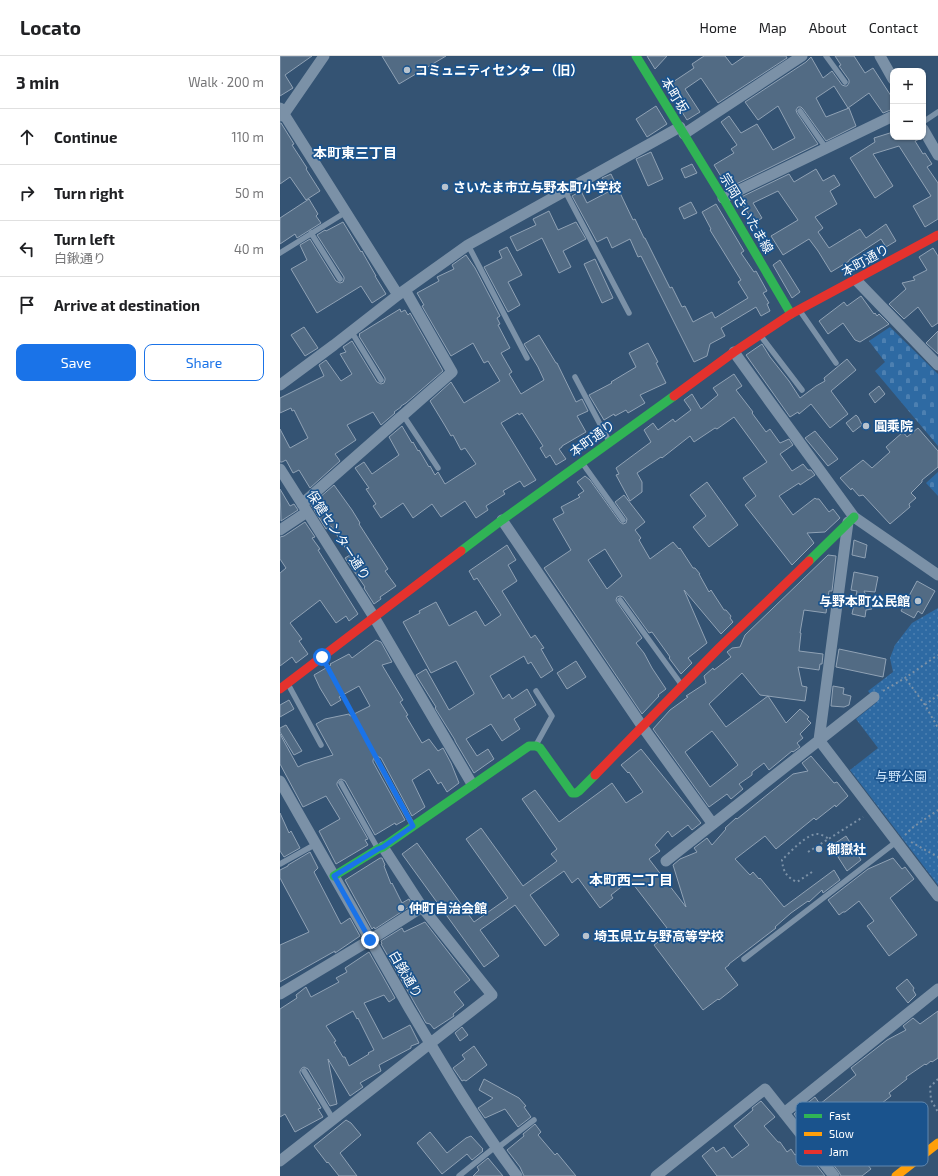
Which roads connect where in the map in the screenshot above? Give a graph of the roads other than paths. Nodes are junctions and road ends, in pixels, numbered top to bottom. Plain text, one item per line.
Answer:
1 (324, 56) edge
2 (636, 56) edge
3 (802, 56) edge
4 (826, 56) edge
5 (880, 56) edge
6 (890, 73) edge
7 (845, 82) dead end
8 (800, 111) dead end
9 (281, 112) edge
10 (938, 112) edge
11 (890, 117) edge
12 (926, 120) edge
13 (682, 130) junction
14 (926, 134) edge
15 (826, 148) junction
16 (938, 155) edge
17 (565, 190) junction
18 (723, 198) junction
19 (346, 212) junction
20 (311, 233) junction
21 (938, 235) edge
22 (468, 244) junction
23 (280, 253) edge
24 (340, 279) dead end
25 (856, 280) junction
26 (402, 293) junction
27 (795, 312) junction
28 (629, 313) dead end
29 (351, 332) junction
30 (759, 335) junction
31 (734, 352) junction
32 (527, 358) dead end
33 (836, 364) dead end
34 (938, 365) edge
35 (575, 377) dead end
36 (381, 380) dead end
37 (280, 385) edge
38 (802, 390) dead end
39 (403, 415) junction
40 (609, 442) junction
41 (581, 462) junction
42 (438, 468) dead end
43 (280, 469) edge
44 (304, 508) junction
45 (502, 520) junction
46 (623, 520) dead end
47 (851, 520) junction
48 (280, 530) edge
49 (938, 575) edge
50 (620, 600) dead end
51 (374, 617) junction
52 (682, 685) junction
53 (284, 686) edge
54 (536, 691) dead end
55 (874, 697) road end
56 (642, 726) junction
57 (818, 740) junction
58 (321, 745) dead end
59 (536, 746) junction
60 (377, 760) road end
61 (280, 781) edge
62 (341, 782) dead end
63 (472, 784) junction
64 (712, 823) junction
65 (413, 826) junction
66 (896, 842) junction
67 (316, 844) junction
68 (381, 848) junction
69 (666, 861) dead end
70 (280, 864) edge
71 (334, 876) junction
72 (938, 896) edge
73 (422, 907) junction
74 (370, 940) junction
75 (744, 959) dead end
76 (938, 989) edge
77 (280, 994) edge
78 (430, 1043) junction
79 (304, 1071) dead end
80 (798, 1102) edge
81 (796, 1103) edge
82 (784, 1113) junction
83 (333, 1119) junction
84 (534, 1120) dead end
85 (796, 1128) edge
86 (938, 1143) edge
87 (495, 1147) junction
88 (928, 1151) edge
89 (280, 1161) edge
90 (826, 1166) edge
91 (909, 1166) edge
92 (459, 1176) edge
93 (517, 1176) edge
94 (656, 1176) edge
95 (834, 1176) edge
96 (896, 1176) edge

1 - 9 street
2 - 13 main road, 本町坂
3 - 13 street
4 - 7 lane
5 - 6 street
8 - 15 lane
9 - 19 street
10 - 12 lane
11 - 15 street
13 - 17 street
13 - 18 main road, 宗岡さいたま線
14 - 16 street
15 - 18 street
17 - 22 street
17 - 28 lane
18 - 27 main road, 宗岡さいたま線
19 - 20 lane
19 - 26 street
20 - 23 lane
20 - 24 lane
21 - 25 main road, 本町通り
22 - 26 street
22 - 32 lane
25 - 27 main road, 本町通り
25 - 34 street
26 - 29 street
26 - 39 street
27 - 30 main road, 本町通り
27 - 33 lane
29 - 36 lane
29 - 37 street
30 - 31 main road, 本町通り
30 - 38 lane
31 - 40 main road, 本町通り
31 - 47 street
35 - 40 lane
39 - 42 lane
39 - 44 street
40 - 41 main road, 本町通り
41 - 45 main road, 本町通り
41 - 46 lane
43 - 44 street, 保健センター通り
44 - 48 street
44 - 51 street, 保健センター通り
45 - 51 main road, 本町通り
45 - 56 street
47 - 49 street
47 - 52 main road
47 - 57 street
50 - 52 lane
51 - 53 main road, 本町通り
51 - 63 street, 保健センター通り
52 - 56 main road
53 - 58 lane
54 - 59 lane
55 - 57 street
56 - 59 main road
56 - 64 street
57 - 64 street
57 - 66 street
59 - 63 main road
60 - 65 lane
61 - 67 street, 白鍬通り
62 - 68 lane
63 - 65 main road
64 - 69 street
65 - 68 main road
66 - 72 street
66 - 75 lane
67 - 70 lane
67 - 71 street, 白鍬通り
68 - 71 main road
68 - 73 street
71 - 74 street, 白鍬通り
73 - 74 street
73 - 78 street
74 - 77 street
74 - 78 street, 白鍬通り
76 - 80 street
78 - 83 street
78 - 87 street, 白鍬通り
79 - 83 lane
81 - 82 street
82 - 85 street
82 - 94 street
83 - 89 street
84 - 87 lane
86 - 88 main road
87 - 92 lane
87 - 93 street, 白鍬通り
90 - 95 street
91 - 96 main road

